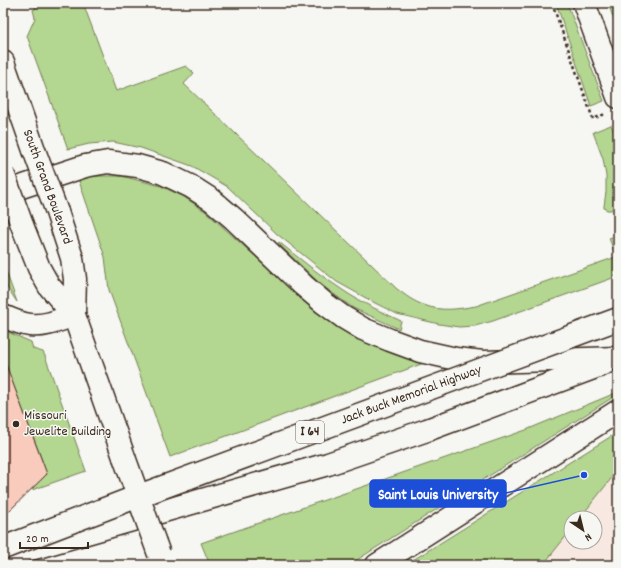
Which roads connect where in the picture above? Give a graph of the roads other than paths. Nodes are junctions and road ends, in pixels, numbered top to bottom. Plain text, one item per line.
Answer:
1 (584, 3) edge
2 (3, 62) edge
3 (613, 105) edge
4 (3, 173) edge
5 (3, 195) edge
6 (3, 316) edge
7 (74, 316) junction
8 (618, 319) edge
9 (618, 359) edge
10 (618, 412) edge
11 (3, 548) edge
12 (3, 558) edge
13 (161, 559) edge
14 (377, 565) edge

1 - 3 main road
2 - 7 main road, South Grand Boulevard, bridge
4 - 7 main road, South Grand Boulevard, bridge
5 - 9 main road
6 - 7 main road
7 - 13 main road, South Grand Boulevard, bridge
8 - 11 main road, Jack Buck Memorial Highway / I 64, bridge
9 - 12 main road
10 - 14 main road

